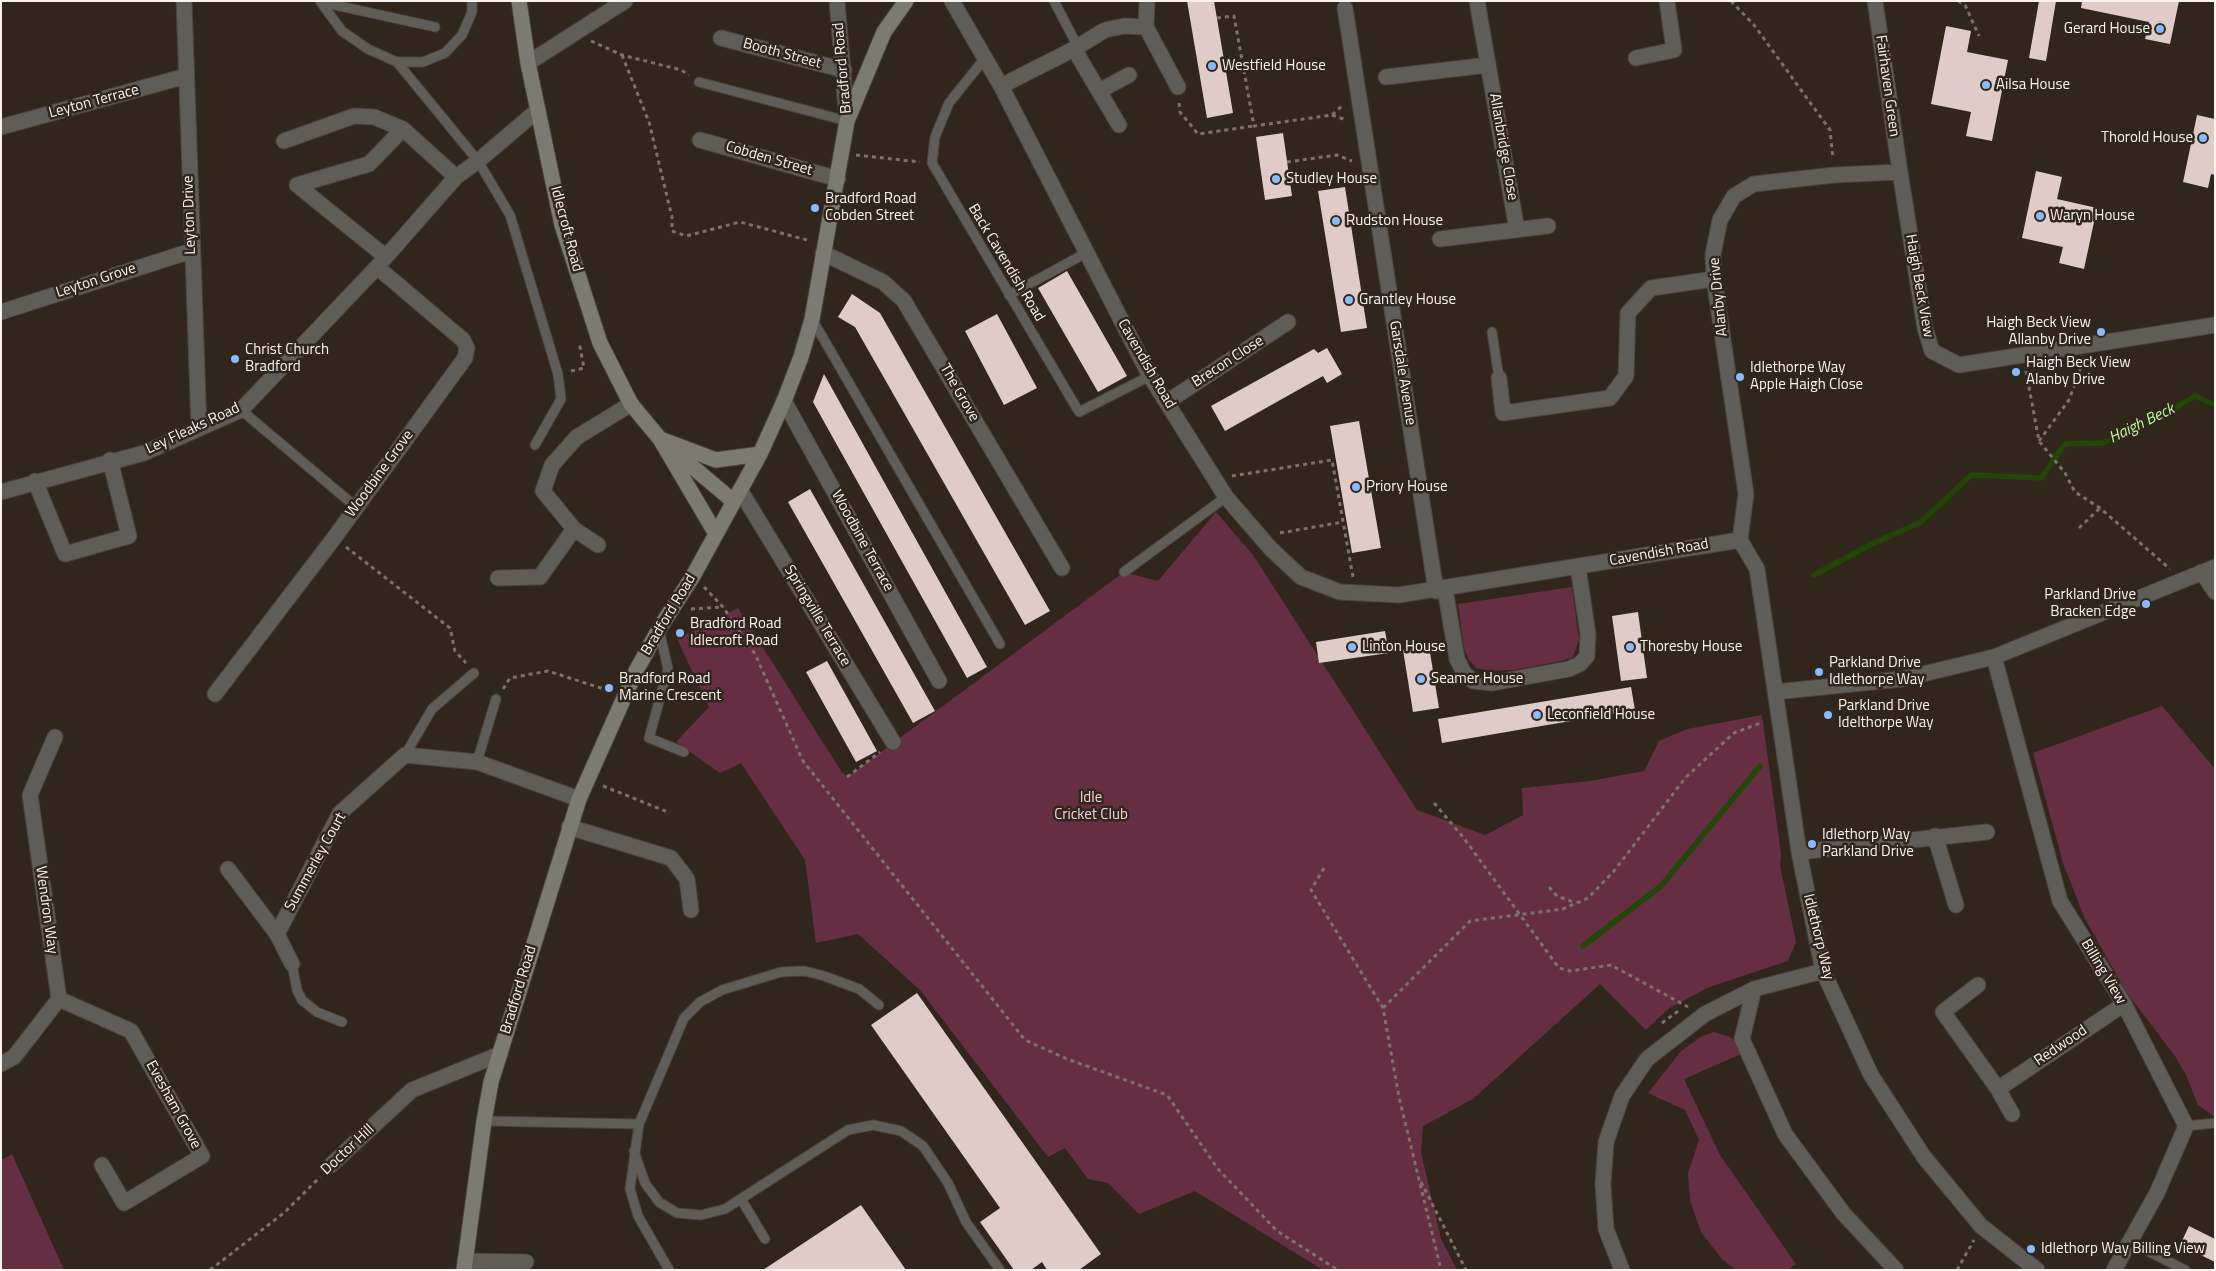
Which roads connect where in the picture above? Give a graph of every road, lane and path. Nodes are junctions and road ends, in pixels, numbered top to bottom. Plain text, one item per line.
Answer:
1 (184, 1) edge
2 (472, 1) edge
3 (519, 1) edge
4 (625, 1) edge
5 (837, 1) edge
6 (906, 1) edge
7 (952, 1) edge
8 (1054, 1) edge
9 (1147, 1) edge
10 (1477, 1) edge
11 (1667, 1) edge
12 (1731, 1) edge
13 (1875, 1) edge
14 (1958, 1) edge
15 (320, 2) edge
16 (1345, 8) dead end
17 (1217, 18) dead end
18 (435, 27) dead end
19 (1146, 27) junction
20 (574, 33) junction
21 (1979, 36) dead end
22 (721, 38) dead end
23 (1076, 48) junction
24 (622, 55) junction
25 (985, 58) junction
26 (1636, 58) dead end
27 (397, 62) junction
28 (528, 63) junction
29 (1488, 65) junction
30 (844, 70) junction
31 (1129, 75) dead end
32 (186, 76) junction
33 (1386, 77) dead end
34 (699, 82) joint
35 (1001, 86) junction
36 (1178, 87) joint
37 (1099, 90) junction
38 (1346, 102) dead end
39 (538, 110) junction
40 (1332, 115) junction
41 (847, 122) junction
42 (1349, 122) dead end
43 (1119, 125) dead end
44 (1254, 126) junction
45 (1, 127) edge
46 (403, 129) junction
47 (700, 140) dead end
48 (284, 141) dead end
49 (841, 153) junction
50 (478, 161) junction
51 (1287, 162) dead end
52 (1355, 162) dead end
53 (932, 164) junction
54 (1900, 172) junction
55 (1834, 175) junction
56 (456, 177) junction
57 (838, 179) junction
58 (1548, 226) dead end
59 (1517, 230) junction
60 (1440, 239) dead end
61 (824, 249) junction
62 (192, 251) junction
63 (1086, 253) junction
64 (381, 262) junction
65 (1714, 279) junction
66 (1008, 296) junction
67 (1, 312) edge
68 (812, 319) junction
69 (1288, 322) dead end
70 (2215, 325) edge
71 (1492, 332) dead end
72 (600, 343) junction
73 (2089, 345) junction
74 (2024, 356) junction
75 (558, 374) junction
76 (1150, 376) junction
77 (1499, 378) joint
78 (784, 401) junction
79 (1167, 402) junction
80 (631, 404) junction
81 (241, 410) junction
82 (199, 428) junction
83 (660, 439) junction
84 (2039, 440) junction
85 (535, 445) dead end
86 (760, 454) junction
87 (110, 460) junction
88 (1215, 478) junction
89 (35, 481) junction
90 (1, 492) edge
91 (736, 495) junction
92 (1226, 497) junction
93 (356, 507) junction
94 (2100, 508) junction
95 (1343, 522) junction
96 (2079, 528) dead end
97 (574, 529) junction
98 (716, 534) junction
99 (1260, 536) junction
100 (334, 538) junction
101 (1740, 540) junction
102 (598, 545) dead end
103 (1578, 567) junction
104 (1062, 568) dead end
105 (2208, 570) edge
106 (1124, 572) dead end
107 (693, 576) junction
108 (498, 578) dead end
109 (2184, 581) junction
110 (1440, 590) junction
111 (1355, 592) junction
112 (2215, 592) edge
113 (723, 607) junction
114 (671, 610) junction
115 (659, 629) junction
116 (1000, 644) dead end
117 (1994, 656) junction
118 (474, 673) joint
119 (939, 681) dead end
120 (1775, 692) junction
121 (215, 694) dead end
122 (625, 695) junction
123 (496, 699) joint
124 (1778, 716) junction
125 (54, 737) dead end
126 (893, 742) joint
127 (684, 752) dead end
128 (405, 755) junction
129 (477, 762) junction
130 (847, 777) dead end
131 (586, 780) junction
132 (579, 798) junction
133 (1434, 803) dead end
134 (670, 813) dead end
135 (569, 828) junction
136 (1987, 832) dead end
137 (1935, 836) junction
138 (1799, 852) junction
139 (1324, 868) dead end
140 (228, 869) dead end
141 (1549, 888) dead end
142 (1576, 903) junction
143 (1956, 905) dead end
144 (691, 910) dead end
145 (1521, 914) junction
146 (277, 934) junction
147 (292, 964) joint
148 (1823, 971) junction
149 (1978, 985) dead end
150 (1754, 989) junction
151 (59, 999) junction
152 (2124, 1004) junction
153 (878, 1005) dead end
154 (1383, 1008) junction
155 (1705, 1014) junction
156 (342, 1022) dead end
157 (500, 1054) junction
158 (1, 1064) edge
159 (1998, 1089) junction
160 (2012, 1114) dead end
161 (484, 1121) junction
162 (2215, 1123) edge
163 (639, 1124) junction
164 (2186, 1126) junction
165 (634, 1151) junction
166 (102, 1165) dead end
167 (331, 1166) joint
168 (1419, 1177) junction
169 (741, 1199) junction
170 (1981, 1226) junction
171 (765, 1239) dead end
172 (2130, 1242) junction
173 (526, 1262) dead end
174 (465, 1265) edge
175 (210, 1270) edge
176 (669, 1270) edge
177 (1000, 1270) edge
178 (1338, 1270) edge
179 (1441, 1270) edge
180 (1466, 1270) edge
181 (1622, 1270) edge
182 (1896, 1270) edge
183 (1958, 1270) edge
184 (2037, 1270) edge
185 (2114, 1270) edge
186 (2185, 1270) edge

1 - 32 street, Leyton Drive
2 - 27 lane
3 - 28 street, Idlecroft Road
4 - 20 street
5 - 30 street, Bradford Road
6 - 41 street
7 - 25 street, Cavendish Road
8 - 23 lane
9 - 19 street
10 - 29 street, Allanbridge Close
11 - 26 street
12 - 55 path
13 - 54 street, Fairhaven Green
14 - 21 path
15 - 18 lane
15 - 27 lane
16 - 110 street, Garsdale Avenue
17 - 44 path
19 - 23 street
19 - 36 street
20 - 24 path
20 - 28 street
22 - 30 street, Booth Street
23 - 35 street
23 - 37 street
24 - 34 path
24 - 61 path
25 - 35 street, Cavendish Road
25 - 53 lane
27 - 50 lane
28 - 39 street, Idlecroft Road
29 - 33 street
29 - 59 street, Allanbridge Close
30 - 41 street, Bradford Road
31 - 37 street
32 - 45 street, Leyton Terrace
32 - 62 street, Leyton Drive
34 - 41 lane
35 - 63 street, Cavendish Road
36 - 44 path
37 - 43 street
38 - 40 path
39 - 50 street, Ley Fleaks Road
39 - 72 street, Idlecroft Road
40 - 42 path
40 - 44 path
41 - 49 street, Bradford Road
46 - 48 street
46 - 56 street
46 - 64 street
47 - 57 street, Cobden Street
49 - 53 path
49 - 57 street, Bradford Road
50 - 56 street, Ley Fleaks Road
50 - 75 lane
51 - 52 path
53 - 66 lane, Back Cavendish Road
54 - 55 street, Alanby Drive
54 - 74 street, Haigh Beck View
55 - 65 street, Alanby Drive
56 - 64 street, Ley Fleaks Road
57 - 61 street, Bradford Road
58 - 59 street
59 - 60 street
61 - 68 street, Bradford Road
61 - 104 street, The Grove
62 - 67 street, Leyton Grove
62 - 82 street, Leyton Drive
63 - 66 lane
63 - 76 street, Cavendish Road
64 - 81 street, Ley Fleaks Road
64 - 93 street, Woodbine Grove
65 - 77 street
65 - 101 street, Alanby Drive
66 - 76 lane, Back Cavendish Road
68 - 78 street, Bradford Road
68 - 116 lane
69 - 79 street, Brecon Close
70 - 73 street, Haigh Beck View
71 - 77 lane
72 - 75 path
72 - 80 street, Idlecroft Road
73 - 74 street, Haigh Beck View
73 - 84 path
74 - 84 path
75 - 85 lane
76 - 79 street, Cavendish Road
78 - 86 street, Bradford Road
78 - 119 street, Woodbine Terrace
79 - 88 street, Cavendish Road
80 - 83 street, Idlecroft Road
80 - 97 street
81 - 82 street, Ley Fleaks Road
81 - 93 lane
82 - 87 street, Ley Fleaks Road
83 - 86 street, Idlecroft Road
83 - 91 street, Idlecroft Road
83 - 98 street, Idlecroft Road
84 - 94 path
86 - 91 street, Bradford Road
87 - 89 street, Ley Fleaks Road
87 - 89 street
88 - 92 street, Cavendish Road
88 - 95 path
89 - 90 street, Ley Fleaks Road
91 - 98 street, Bradford Road
91 - 126 street, Springville Terrace
92 - 99 street, Cavendish Road
92 - 106 lane
93 - 100 street, Woodbine Grove
94 - 96 path
94 - 109 path
95 - 99 path
95 - 111 path
97 - 102 street
97 - 108 street
98 - 107 street, Bradford Road
99 - 111 street, Cavendish Road
100 - 118 path
100 - 121 street, Woodbine Grove
101 - 103 street, Cavendish Road
101 - 120 street, Idlethorp Way
103 - 110 street, Cavendish Road
103 - 110 street
105 - 109 street
105 - 112 street
107 - 113 path
107 - 114 street, Bradford Road
109 - 117 street
110 - 111 street, Cavendish Road
113 - 114 path
113 - 178 path
114 - 115 street, Bradford Road
115 - 122 street, Bradford Road
115 - 127 lane
117 - 120 street
117 - 152 street, Billing View
118 - 128 lane
120 - 124 street, Idlethorp Way
122 - 123 path
122 - 131 street, Bradford Road
123 - 129 lane
124 - 138 street, Idlethorp Way
124 - 142 path
125 - 151 street, Wendron Way
126 - 130 path
128 - 129 street
128 - 146 street, Summerley Court
129 - 132 street
131 - 132 street, Bradford Road
131 - 134 path
132 - 135 street, Bradford Road
133 - 145 path
135 - 144 street
135 - 157 street, Bradford Road
136 - 137 street
137 - 138 street
137 - 143 street
138 - 148 street, Idlethorp Way
139 - 154 path
140 - 146 street, Summerley Court
141 - 142 path
142 - 145 path
145 - 154 path
145 - 155 path
146 - 147 street, Summerley Court
147 - 156 lane
148 - 150 street
148 - 170 street, Idlethorp Way
149 - 159 street
150 - 155 street
150 - 182 street
151 - 158 street
151 - 166 street, Evesham Grove
152 - 159 street, Redwood
152 - 164 street, Billing View
153 - 163 lane
154 - 168 path
155 - 181 street
157 - 161 street, Bradford Road
157 - 167 street, Doctor Hill
159 - 160 street
161 - 163 lane
161 - 174 street, Bradford Road
162 - 164 lane
163 - 165 lane
164 - 172 street
165 - 169 lane
165 - 176 lane
167 - 175 path, Doctor Hill
168 - 179 path
168 - 180 path
169 - 171 lane
169 - 177 lane
170 - 183 path
170 - 184 street, Idlethorp Way
172 - 185 street
172 - 186 lane
173 - 174 street, Bradford Road

